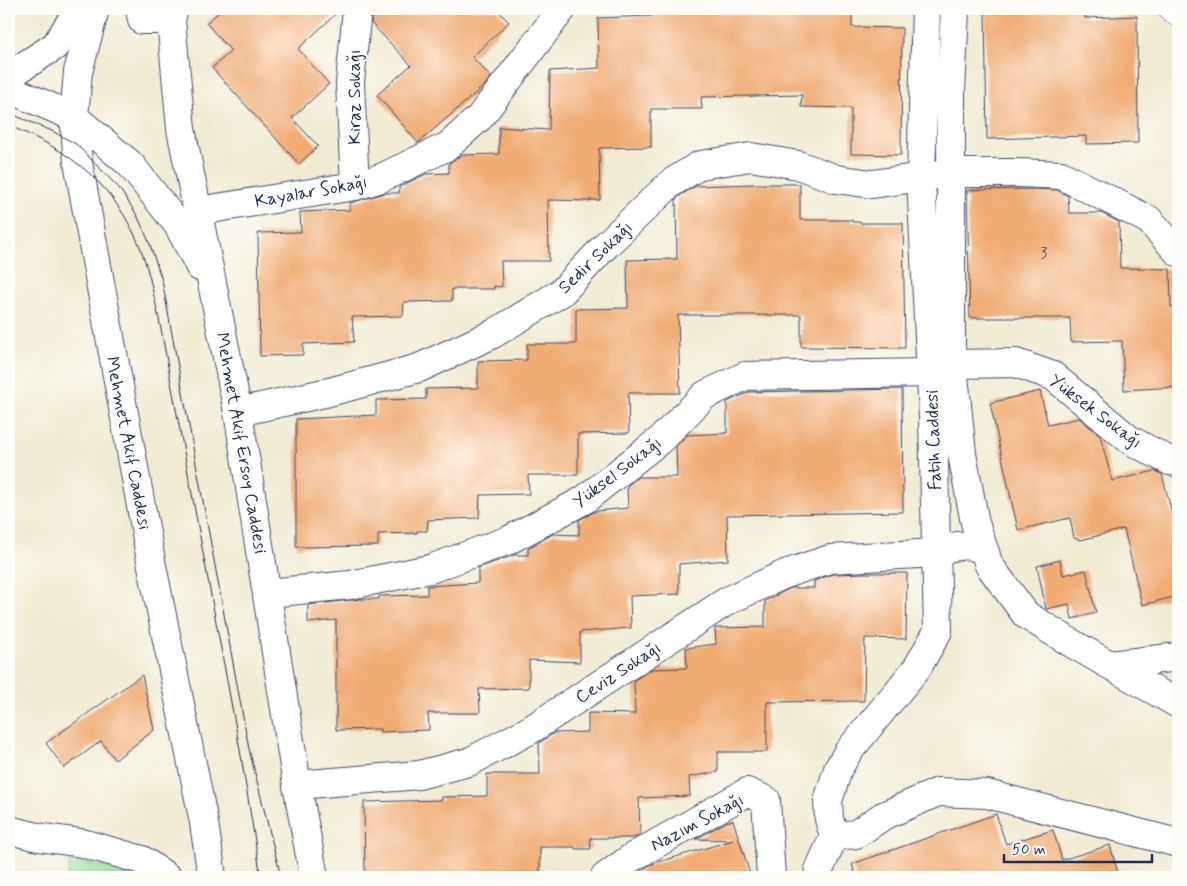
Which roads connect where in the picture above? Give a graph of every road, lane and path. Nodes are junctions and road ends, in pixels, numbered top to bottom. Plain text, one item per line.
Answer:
1 (79, 9) edge
2 (95, 9) edge
3 (140, 9) edge
4 (357, 9) edge
5 (562, 9) edge
6 (926, 9) edge
7 (955, 9) edge
8 (1173, 9) edge
9 (173, 12) edge
10 (1178, 12) edge
11 (9, 72) edge
12 (9, 89) edge
13 (74, 117) junction
14 (952, 173) junction
15 (921, 178) junction
16 (355, 186) junction
17 (198, 211) junction
18 (1178, 252) edge
19 (215, 298) junction
20 (942, 368) junction
21 (238, 412) junction
22 (1178, 462) edge
23 (985, 552) junction
24 (936, 553) junction
25 (268, 592) junction
26 (1178, 656) edge
27 (1110, 665) junction
28 (1178, 704) edge
29 (297, 785) junction
30 (9, 830) edge
31 (834, 836) junction
32 (1178, 843) edge
33 (167, 877) edge
34 (212, 877) edge
35 (314, 877) edge
36 (605, 877) edge
37 (771, 877) edge
38 (818, 877) edge

1 - 11 main road
2 - 13 main road, Mehmet Akif Caddesi
3 - 9 main road
4 - 16 main road, Kiraz Sokağı
5 - 16 main road, Kayalar Sokağı
6 - 15 main road, Fatih Caddesi
7 - 14 main road, Fatih Caddesi
8 - 10 main road
9 - 17 main road, Mehmet Akif Ersoy Caddesi
12 - 13 main road
13 - 19 main road
13 - 34 main road, Mehmet Akif Caddesi
14 - 15 main road, Sedir Sokağı
14 - 18 main road, Sedir Sokağı
14 - 20 main road, Fatih Caddesi
15 - 20 main road, Fatih Caddesi
15 - 21 main road, Sedir Sokağı
16 - 17 main road, Kayalar Sokağı
17 - 19 main road, Mehmet Akif Ersoy Caddesi
19 - 21 main road, Mehmet Akif Ersoy Caddesi
20 - 22 main road, Yüksek Sokağı
20 - 23 main road, Fatih Caddesi
20 - 24 main road, Fatih Caddesi
20 - 25 main road, Yüksel Sokağı
21 - 25 main road, Mehmet Akif Ersoy Caddesi
23 - 24 main road, Ceviz Sokağı
23 - 27 main road, Fatih Caddesi
24 - 29 main road, Ceviz Sokağı
24 - 31 main road, Fatih Caddesi
25 - 29 main road, Mehmet Akif Ersoy Caddesi
26 - 27 main road
27 - 28 main road, Fatih Caddesi
29 - 35 main road, Mehmet Akif Ersoy Caddesi
30 - 33 main road
31 - 32 main road
31 - 38 main road
36 - 37 main road, Nazım Sokağı

